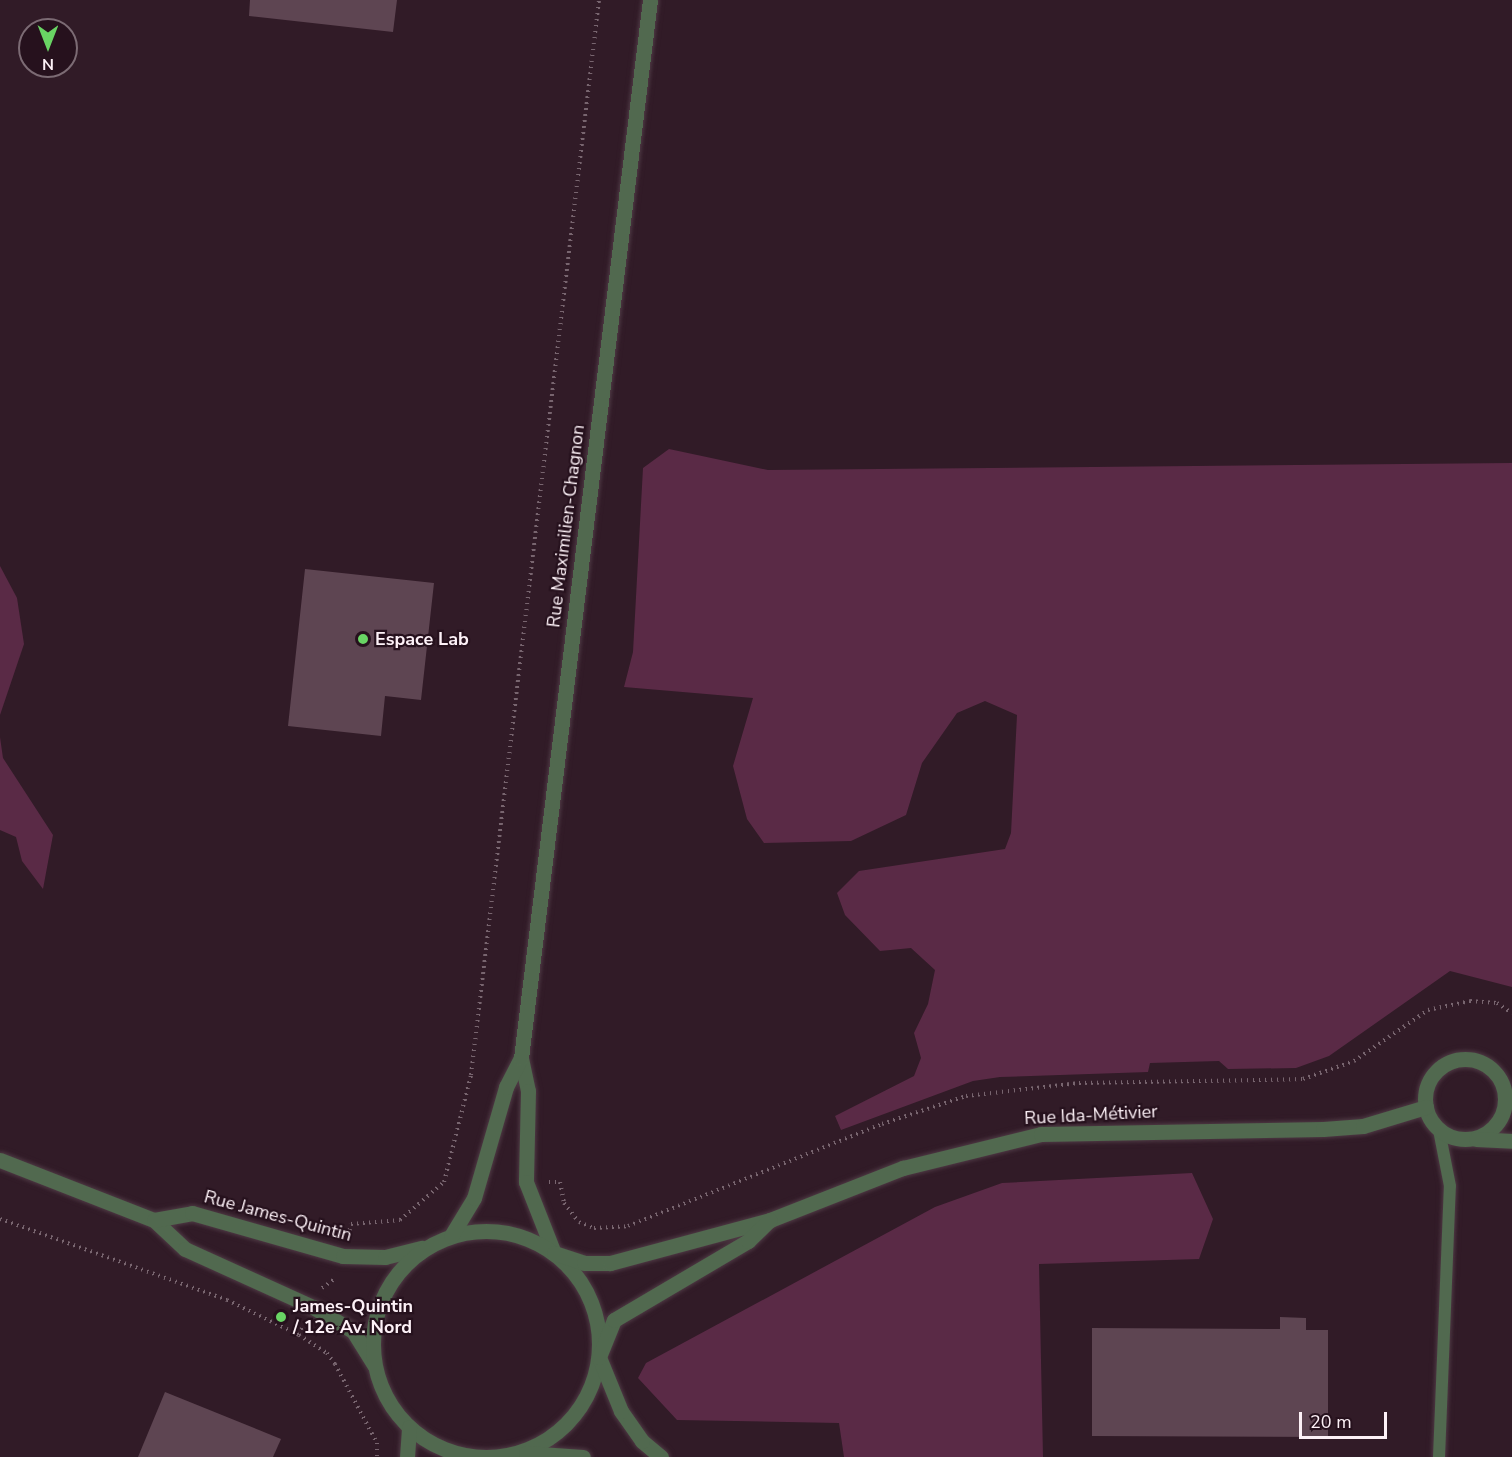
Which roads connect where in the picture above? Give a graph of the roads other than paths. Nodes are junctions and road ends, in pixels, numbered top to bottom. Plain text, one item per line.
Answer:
1 (650, 0) edge
2 (521, 1058) junction
3 (1493, 1069) junction
4 (1512, 1080) edge
5 (1426, 1107) junction
6 (1439, 1130) junction
7 (1473, 1138) junction
8 (1512, 1141) edge
9 (0, 1160) edge
10 (154, 1220) junction
11 (770, 1220) junction
12 (452, 1236) junction
13 (427, 1247) junction
14 (554, 1253) junction
15 (599, 1357) junction
16 (374, 1365) junction
17 (409, 1427) junction
18 (514, 1454) junction
19 (407, 1457) edge
20 (490, 1457) edge
21 (583, 1457) edge
22 (661, 1457) edge
23 (1439, 1457) edge

1 - 2 street, Rue Maximilien-Chagnon
2 - 12 street, Rue Maximilien-Chagnon
2 - 14 street, Rue Maximilien-Chagnon
3 - 4 street
3 - 5 street
3 - 7 street
5 - 6 street
5 - 11 street, Rue Ida-Métivier
6 - 7 street
6 - 23 lane
7 - 8 street
9 - 10 street
10 - 13 street, Rue James-Quintin
10 - 16 street
11 - 14 street, Rue Ida-Métivier
11 - 15 street, Rue Ida-Métivier
12 - 13 street
12 - 14 street
13 - 16 street
14 - 15 street
15 - 18 street
15 - 22 street
16 - 17 street
17 - 19 street
17 - 20 street
18 - 20 street
18 - 21 street

